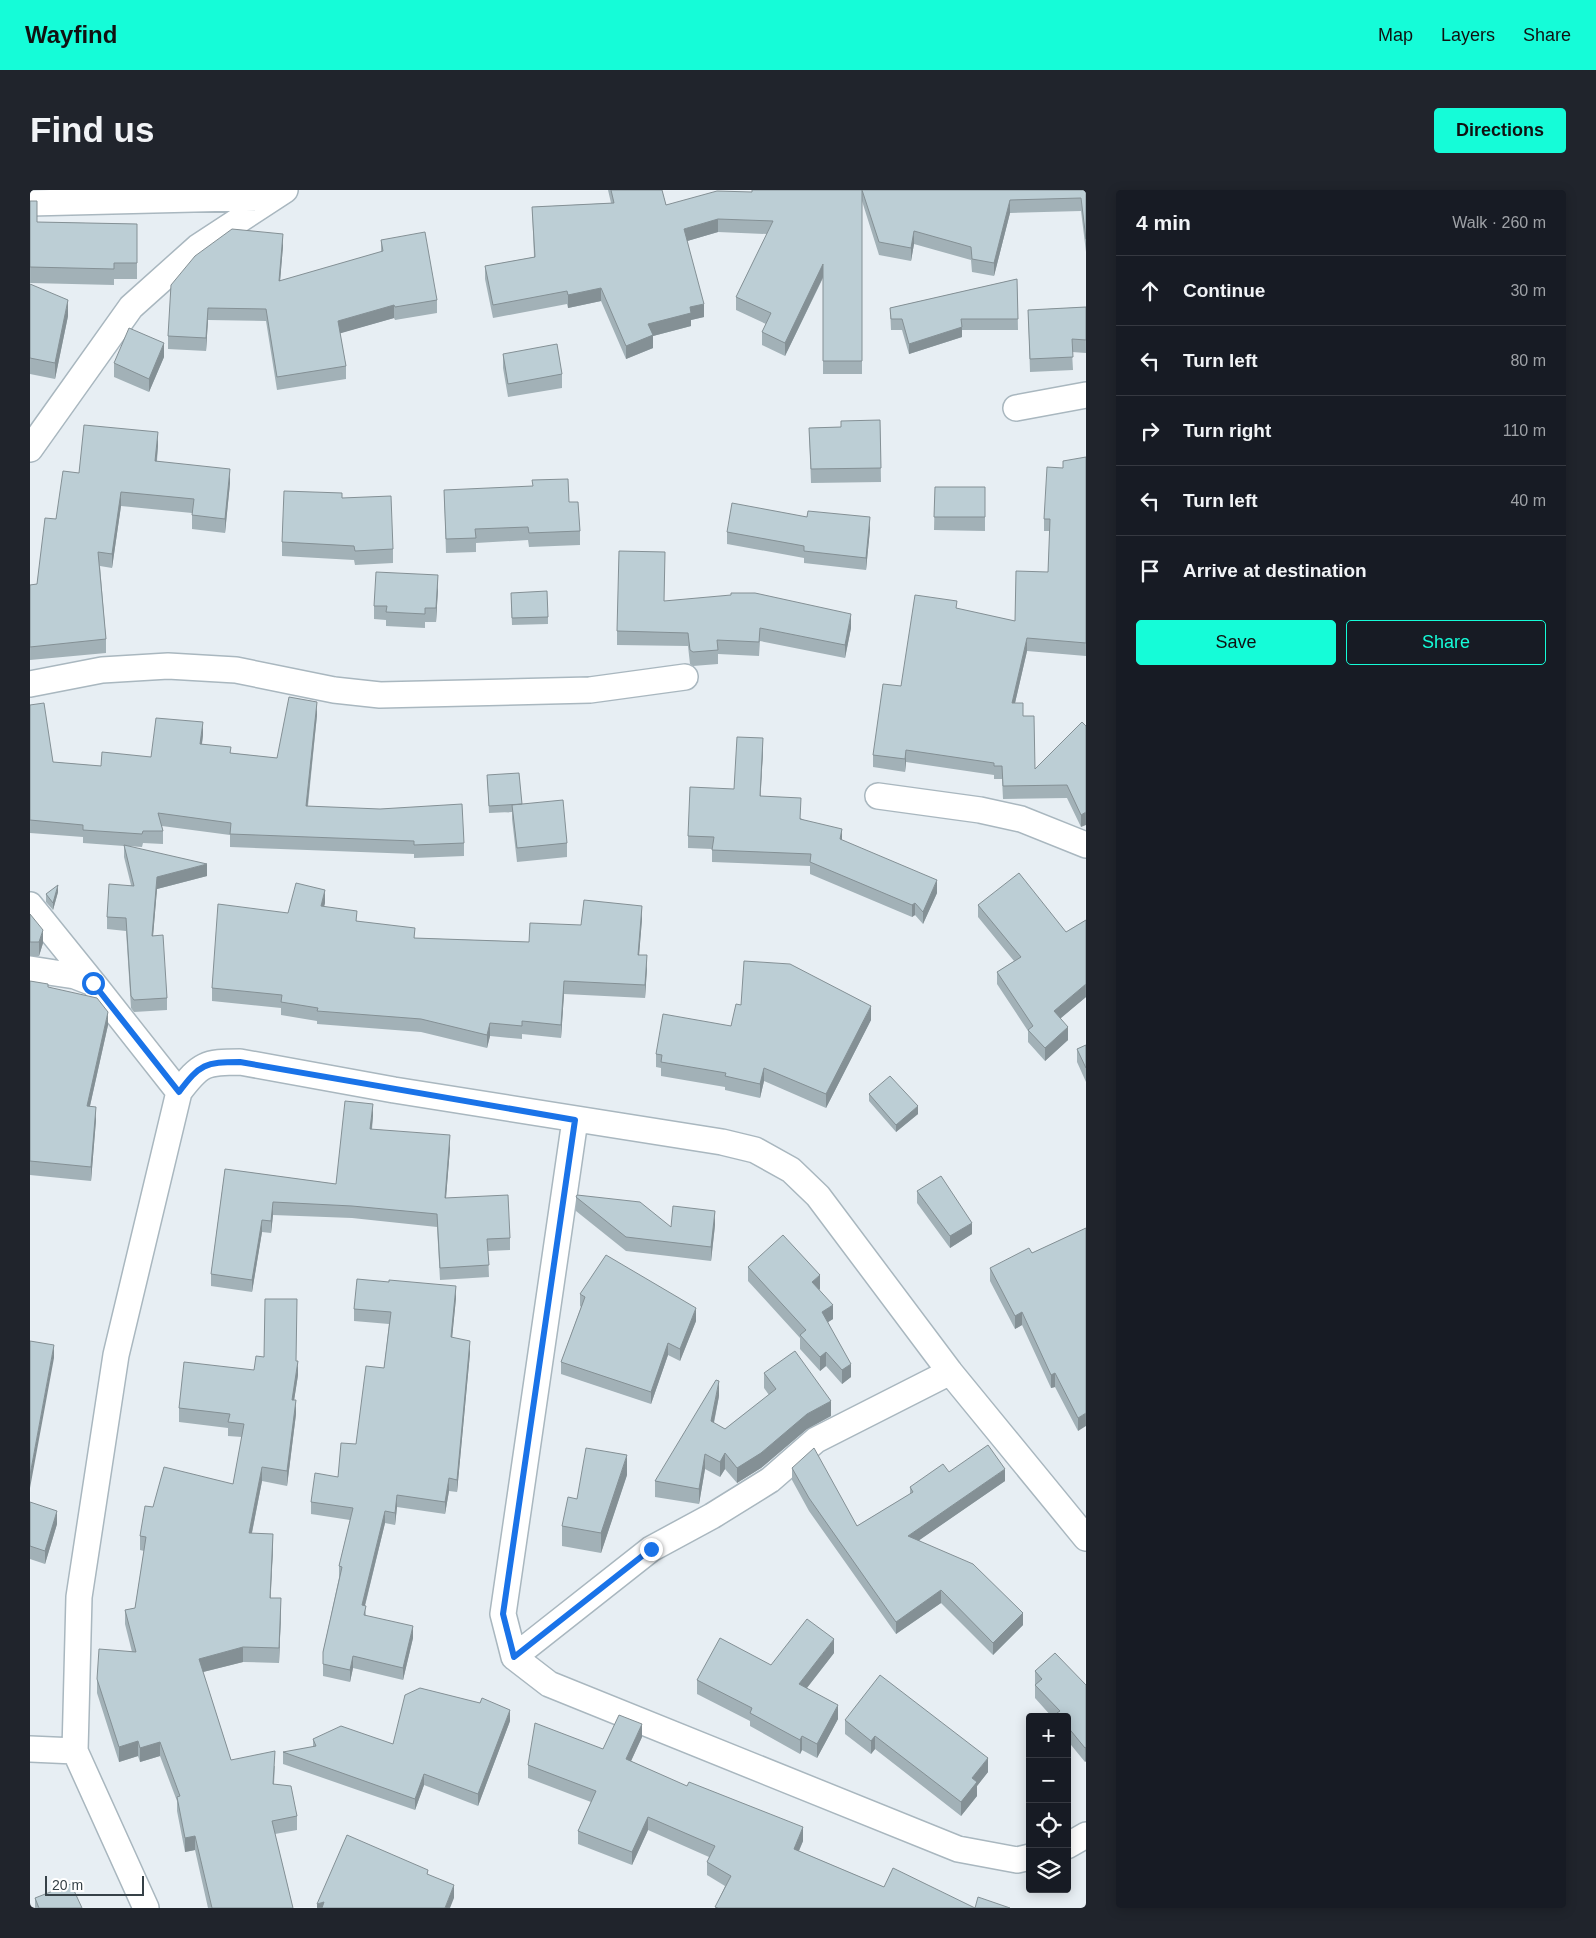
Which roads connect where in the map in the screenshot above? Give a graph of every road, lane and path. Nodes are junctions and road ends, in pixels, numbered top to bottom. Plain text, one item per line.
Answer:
1 (280, 193) edge
2 (30, 203) edge
3 (1086, 395) edge
4 (1016, 408) dead end
5 (30, 449) edge
6 (685, 676) dead end
7 (30, 684) edge
8 (878, 796) dead end
9 (1086, 845) edge
10 (30, 904) edge
11 (30, 969) edge
12 (93, 983) junction
13 (179, 1092) junction
14 (575, 1120) junction
15 (950, 1372) junction
16 (1086, 1538) edge
17 (514, 1657) junction
18 (30, 1749) edge
19 (75, 1751) junction
20 (1086, 1835) edge
21 (1071, 1844) edge
22 (1026, 1858) edge
23 (146, 1908) edge

1 - 2 street
1 - 5 street
3 - 4 street
6 - 7 street
8 - 9 street
10 - 12 street
11 - 12 street
12 - 13 street
13 - 14 street
13 - 19 street
14 - 15 street
14 - 17 street
15 - 16 street
15 - 17 street
17 - 22 street
18 - 19 street
19 - 23 street
20 - 21 street

